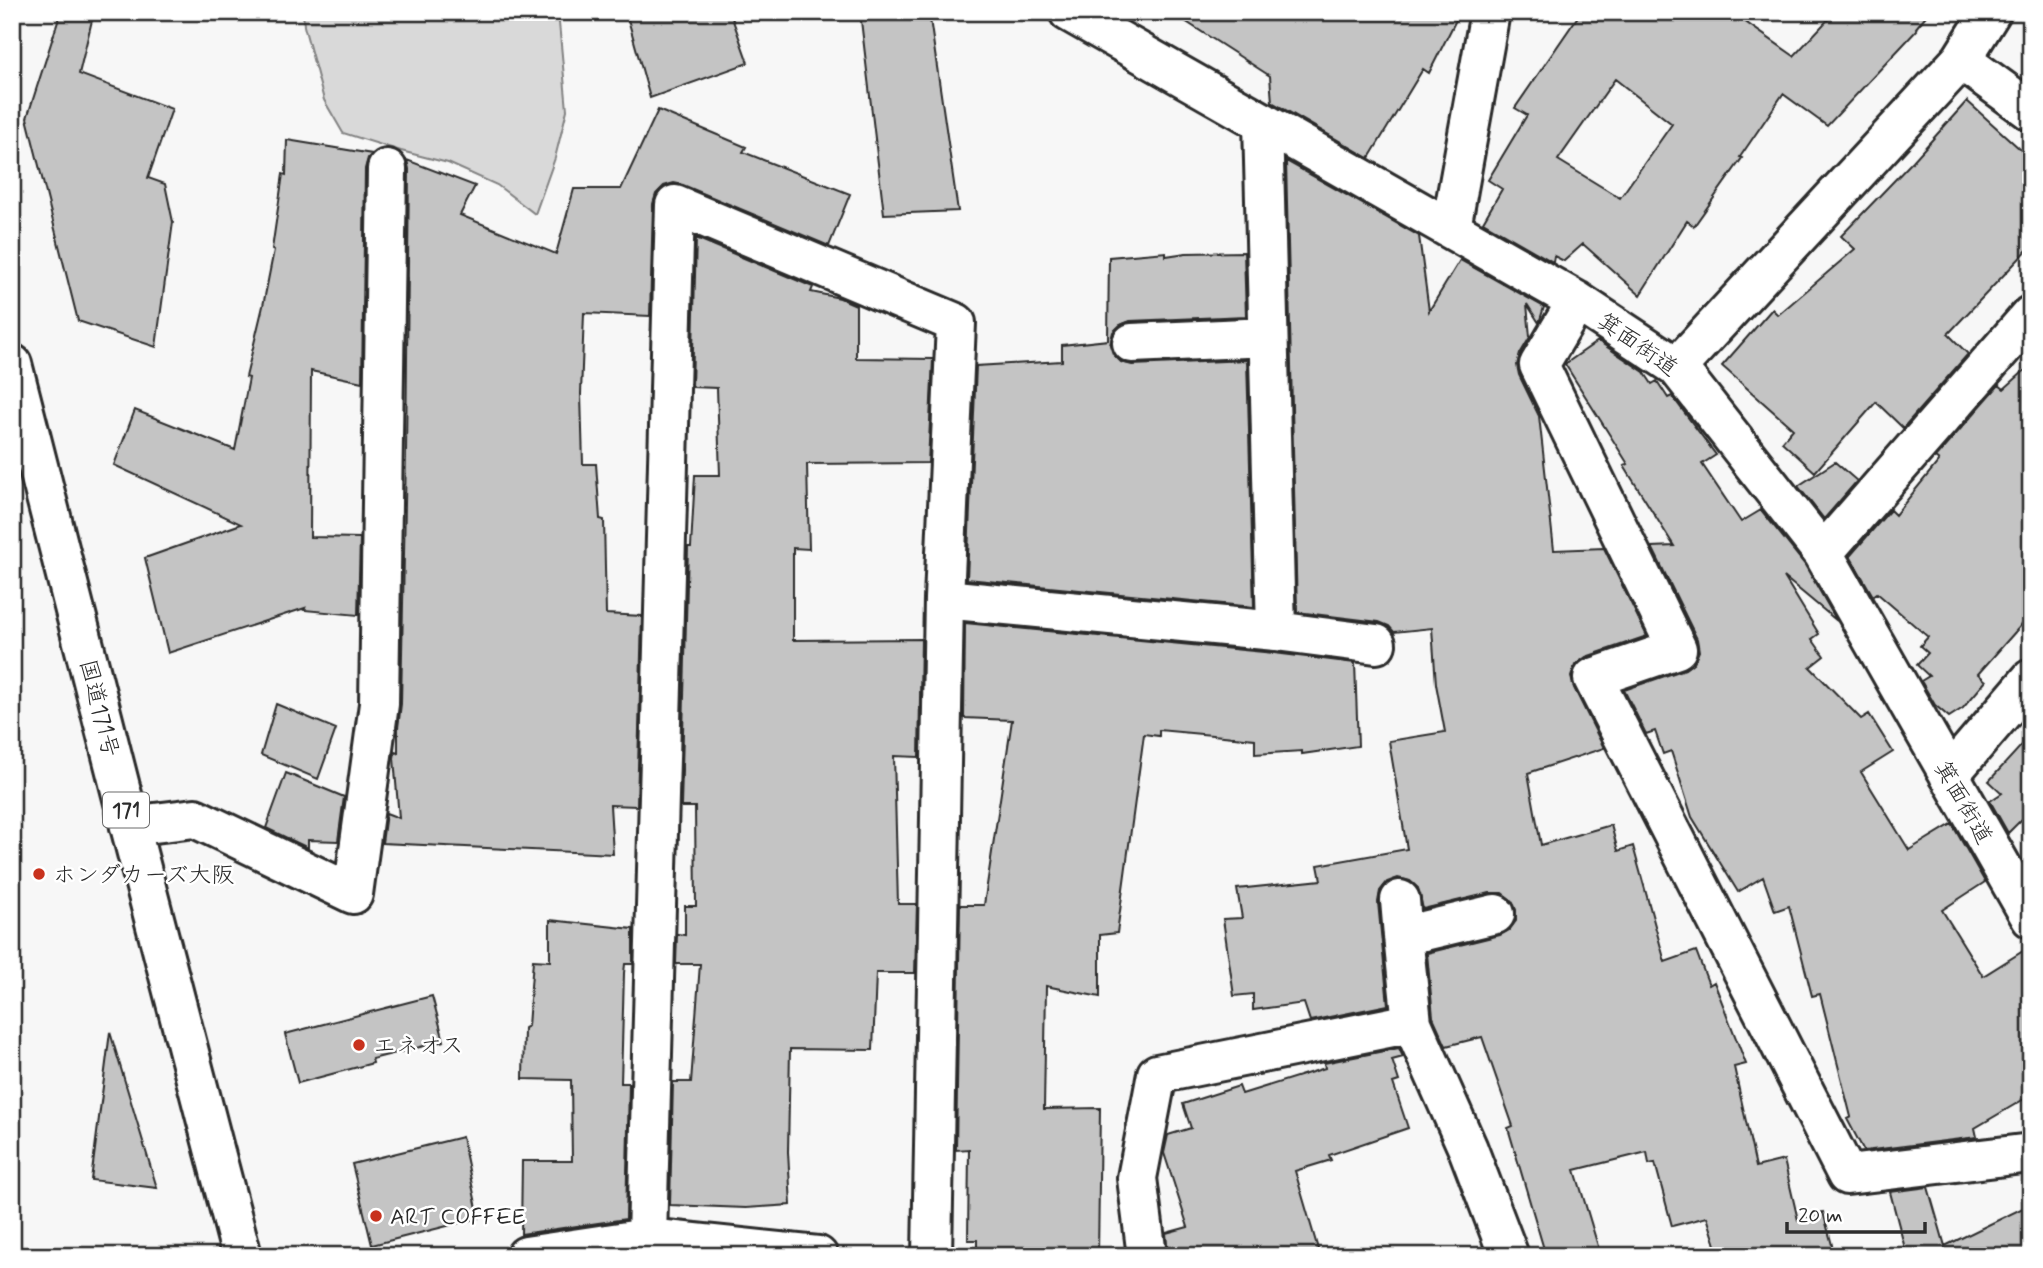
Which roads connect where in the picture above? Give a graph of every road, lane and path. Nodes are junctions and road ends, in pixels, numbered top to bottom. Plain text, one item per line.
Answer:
1 (1069, 12) edge
2 (1490, 12) edge
3 (1991, 12) edge
4 (1961, 60) junction
5 (2031, 111) edge
6 (1263, 121) junction
7 (387, 169) dead end
8 (1451, 228) junction
9 (1577, 301) junction
10 (2031, 315) edge
11 (1268, 337) junction
12 (1132, 343) dead end
13 (12, 364) edge
14 (1677, 367) junction
15 (1823, 553) junction
16 (944, 599) junction
17 (1276, 631) junction
18 (1376, 644) dead end
19 (2031, 679) edge
20 (1949, 775) junction
21 (130, 826) junction
22 (1495, 915) dead end
23 (2031, 918) edge
24 (1412, 1023) junction
25 (2031, 1153) edge
26 (647, 1238) junction
27 (242, 1256) edge
28 (526, 1256) edge
29 (818, 1256) edge
30 (932, 1256) edge
31 (1147, 1256) edge
32 (1509, 1256) edge

1 - 6 main road, 箕面街道
2 - 8 main road
3 - 4 main road
4 - 5 main road
4 - 14 main road
6 - 8 main road, 箕面街道
6 - 11 main road
7 - 21 main road
8 - 9 main road, 箕面街道
9 - 14 main road, 箕面街道
9 - 25 main road
10 - 15 main road
11 - 12 main road
11 - 17 main road
13 - 21 main road, 国道171号 / 171
14 - 15 main road, 箕面街道
15 - 20 main road, 箕面街道
16 - 17 main road
16 - 26 main road
16 - 30 main road
17 - 18 main road
19 - 20 main road
20 - 23 main road, 箕面街道
21 - 27 main road, 国道171号 / 171
22 - 24 main road
24 - 31 main road
24 - 32 main road
26 - 28 main road
26 - 29 main road

